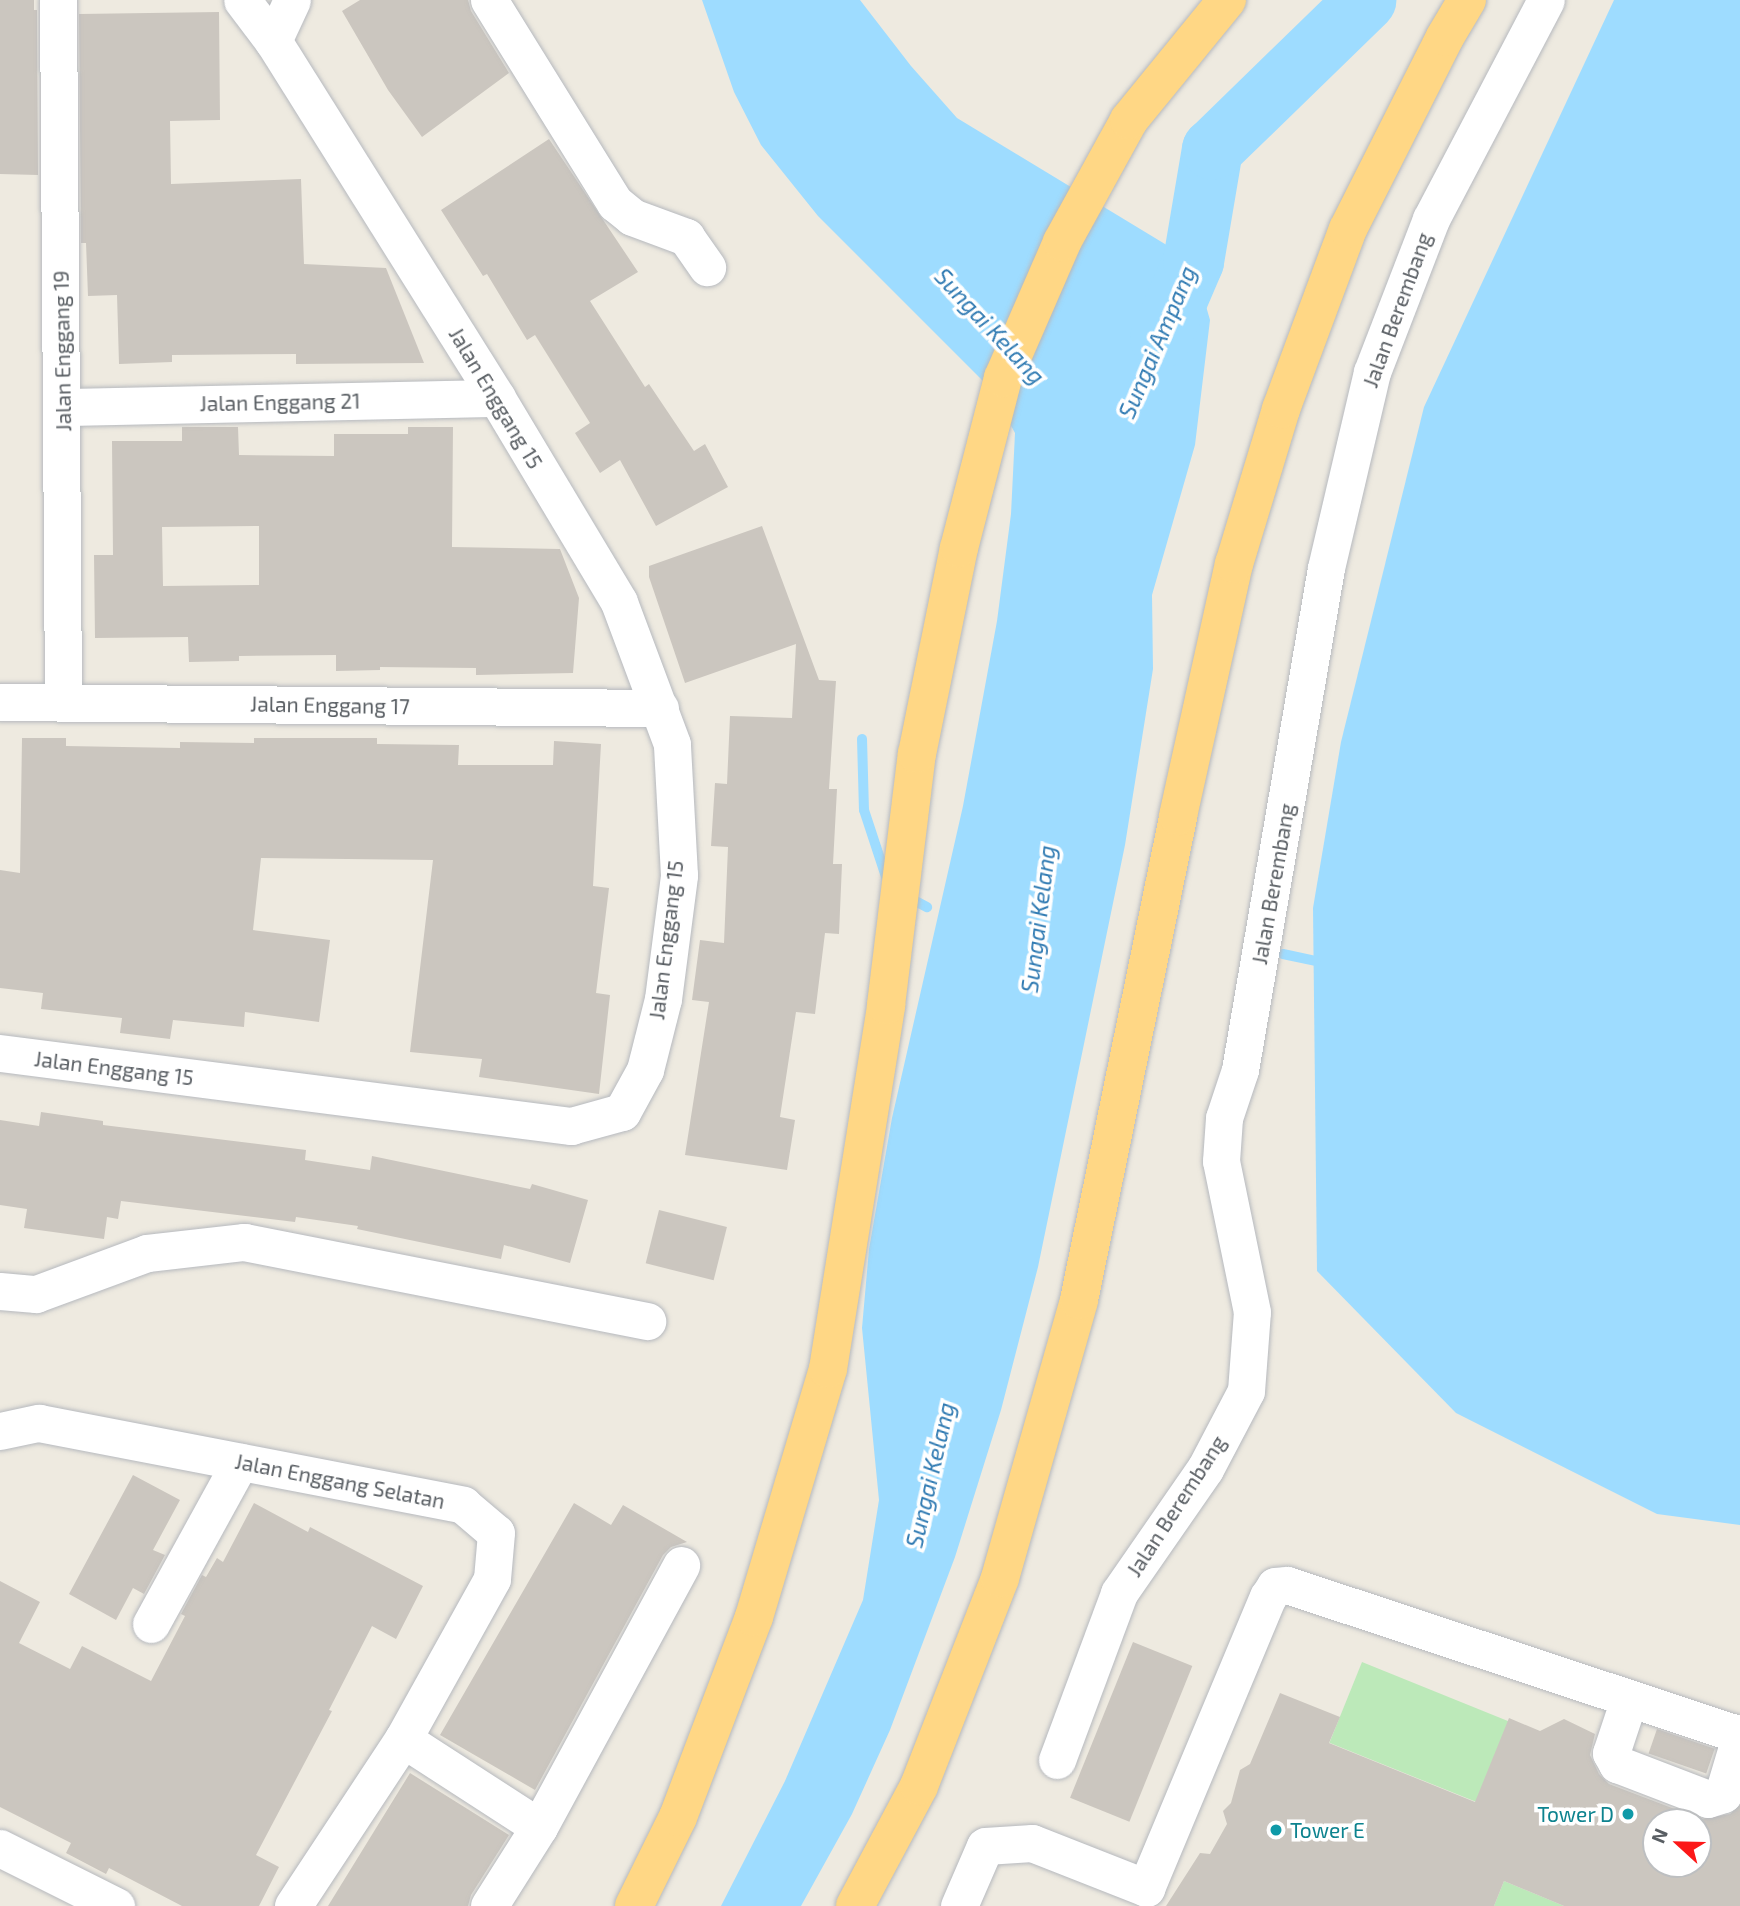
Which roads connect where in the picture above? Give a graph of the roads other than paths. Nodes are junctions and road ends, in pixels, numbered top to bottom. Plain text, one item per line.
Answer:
1 (58, 0) edge
2 (242, 0) edge
3 (292, 0) edge
4 (489, 0) edge
5 (1227, 0) edge
6 (1467, 0) edge
7 (1546, 0) edge
8 (273, 41) junction
9 (707, 267) dead end
10 (497, 398) junction
11 (63, 407) junction
12 (0, 702) edge
13 (63, 703) junction
14 (660, 708) junction
15 (0, 1053) edge
16 (0, 1291) edge
17 (647, 1321) dead end
18 (0, 1432) edge
19 (240, 1462) junction
20 (681, 1565) dead end
21 (151, 1624) dead end
22 (1629, 1699) junction
23 (1740, 1736) edge
24 (403, 1740) junction
25 (1057, 1760) dead end
26 (538, 1828) junction
27 (0, 1848) edge
28 (116, 1906) edge
29 (293, 1906) edge
30 (489, 1906) edge
31 (634, 1906) edge
32 (855, 1906) edge
33 (959, 1906) edge

1 - 11 street, Jalan Enggang 19
2 - 8 street, Jalan Enggang 15
3 - 8 street
4 - 9 street
5 - 31 highway
6 - 32 highway
7 - 25 street, Jalan Berembang
8 - 10 street, Jalan Enggang 15
10 - 11 street, Jalan Enggang 21
10 - 14 street, Jalan Enggang 15
11 - 13 street, Jalan Enggang 19
12 - 13 street, Jalan Enggang 17
13 - 14 street, Jalan Enggang 17
14 - 15 street, Jalan Enggang 15
16 - 17 street
18 - 19 street, Jalan Enggang Selatan
19 - 21 street
19 - 24 street, Jalan Enggang Selatan
20 - 26 street
22 - 23 street
22 - 23 street
22 - 33 street
24 - 26 street
24 - 29 street, Jalan Enggang Selatan
26 - 30 street
27 - 28 street

